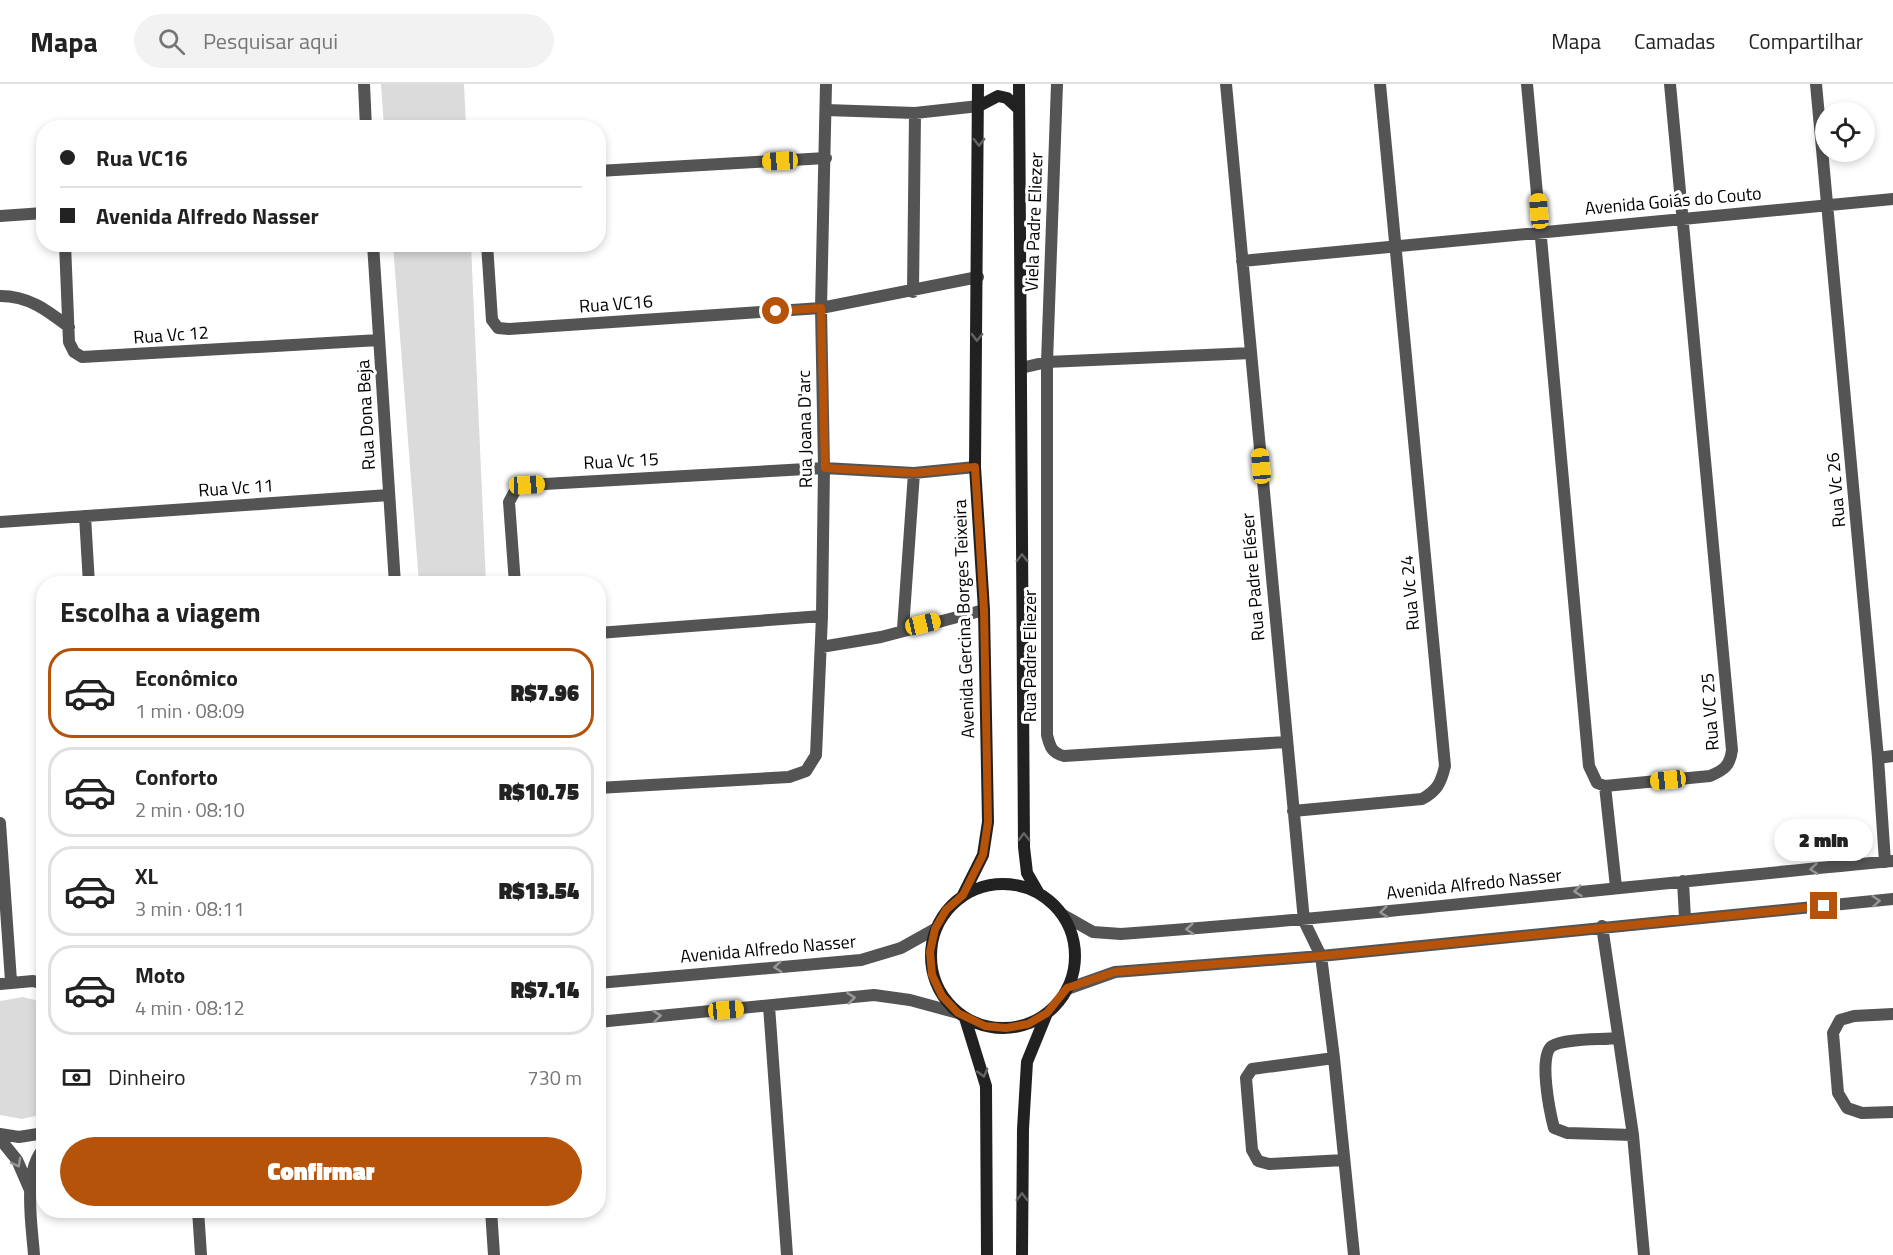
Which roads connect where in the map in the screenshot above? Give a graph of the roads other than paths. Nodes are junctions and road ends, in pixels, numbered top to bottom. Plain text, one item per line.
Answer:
1 (364, 84) edge
2 (826, 84) edge
3 (978, 84) edge
4 (1019, 84) edge
5 (1057, 84) edge
6 (1226, 84) edge
7 (1380, 84) edge
8 (1527, 84) edge
9 (1670, 84) edge
10 (1816, 84) edge
11 (979, 106) junction
12 (1019, 109) junction
13 (826, 110) junction
14 (915, 113) junction
15 (366, 120) edge
16 (826, 158) junction
17 (606, 171) edge
18 (1893, 199) edge
19 (1828, 205) junction
20 (36, 214) edge
21 (0, 216) edge
22 (1681, 218) junction
23 (1541, 232) junction
24 (1396, 246) junction
25 (65, 252) edge
26 (374, 252) edge
27 (488, 252) edge
28 (1242, 261) junction
29 (978, 277) junction
30 (913, 292) junction
31 (0, 296) edge
32 (821, 308) junction
33 (69, 327) junction
34 (379, 340) junction
35 (1251, 353) junction
36 (1047, 362) junction
37 (1021, 368) junction
38 (975, 467) junction
39 (825, 468) junction
40 (914, 473) junction
41 (389, 495) junction
42 (85, 516) junction
43 (0, 522) edge
44 (89, 576) edge
45 (394, 576) edge
46 (514, 576) edge
47 (984, 610) junction
48 (822, 616) junction
49 (903, 629) junction
50 (606, 632) edge
51 (821, 647) junction
52 (1286, 742) junction
53 (1893, 756) edge
54 (1878, 758) junction
55 (1605, 786) junction
56 (606, 788) edge
57 (1293, 811) junction
58 (0, 823) edge
59 (1889, 862) edge
60 (1683, 881) junction
61 (1616, 887) junction
62 (1038, 892) junction
63 (963, 895) junction
64 (1893, 899) edge
65 (1063, 915) junction
66 (1685, 919) junction
67 (1304, 921) junction
68 (1602, 926) junction
69 (935, 929) junction
70 (1321, 956) junction
71 (606, 982) edge
72 (5, 983) edge
73 (36, 984) edge
74 (1067, 988) junction
75 (769, 1006) junction
76 (1047, 1013) junction
77 (1893, 1014) edge
78 (962, 1016) junction
79 (606, 1021) edge
80 (1618, 1038) junction
81 (1334, 1058) junction
82 (1893, 1112) edge
83 (0, 1134) edge
84 (36, 1134) edge
85 (1633, 1136) junction
86 (0, 1139) edge
87 (1344, 1160) junction
88 (36, 1163) edge
89 (30, 1190) junction
90 (199, 1218) edge
91 (492, 1218) edge
92 (34, 1255) edge
93 (201, 1255) edge
94 (494, 1255) edge
95 (787, 1255) edge
96 (987, 1255) edge
97 (1022, 1255) edge
98 (1354, 1255) edge
99 (1644, 1255) edge

1 - 15 street
2 - 13 street, Rua Joana D'arc
3 - 11 main road, Avenida Gercina Borges Teixeira
4 - 12 main road
5 - 36 street, Viela Padre Eliezer
6 - 28 street, Rua Padre Eléser
7 - 24 street, Rua Vc 24
8 - 23 street
9 - 22 street
10 - 19 street, Rua Vc 26
11 - 12 main road
11 - 14 street
11 -> 29 main road, Avenida Gercina Borges Teixeira
12 - 37 main road
13 - 14 street
13 - 16 street, Rua Joana D'arc
14 - 30 street
16 - 17 street
16 - 32 street, Rua Joana D'arc
18 - 19 street, Avenida Goiás do Couto
19 - 22 street, Avenida Goiás do Couto
19 - 54 street, Rua Vc 26
20 - 21 street
22 - 23 street, Avenida Goiás do Couto
22 - 55 street, Rua VC 25
23 - 24 street, Avenida Goiás do Couto
23 - 55 street
24 - 28 street, Avenida Goiás do Couto
24 - 57 street, Rua Vc 24
25 - 33 street, Rua Vc 12
26 - 34 street, Rua Dona Beja
27 - 32 street, Rua VC16
28 - 35 street, Rua Padre Eléser
29 - 30 street
29 -> 38 main road, Avenida Gercina Borges Teixeira
30 - 32 street
31 - 33 street
32 - 39 street, Rua Joana D'arc
33 - 34 street, Rua Vc 12
34 - 41 street, Rua Dona Beja
35 - 36 street
35 - 52 street, Rua Padre Eléser
36 - 37 street
36 - 52 street, Rua Padre Eliezer
62 -> 37 main road
38 - 40 street
38 - 47 main road, Avenida Gercina Borges Teixeira
39 - 40 street
39 - 46 street, Rua Vc 15
39 - 48 street, Rua Joana D'arc
40 - 49 street
41 - 42 street, Rua Vc 11
41 - 45 street, Rua Dona Beja
42 - 43 street, Rua Vc 11
42 - 44 street
47 - 49 street
47 - 63 main road, Avenida Gercina Borges Teixeira
48 - 50 street
48 - 51 street, Rua Joana D'arc
49 - 51 street
51 - 56 street, Rua Joana D'arc
52 - 57 street, Rua Padre Eléser
53 - 54 street
54 - 59 street, Rua Vc 26
55 - 61 street
57 - 67 street, Rua Padre Eléser
58 - 72 street
59 -> 60 street, Avenida Alfredo Nasser
60 - 61 street, Avenida Alfredo Nasser
60 - 66 street
61 -> 67 street, Avenida Alfredo Nasser
62 - 63 main road
62 - 65 main road
63 - 69 main road
66 -> 64 street
67 -> 65 street, Avenida Alfredo Nasser
65 - 74 main road
66 - 68 street
67 - 70 street, Rua Padre Eléser
68 - 70 street
68 - 80 street
69 -> 71 street, Avenida Alfredo Nasser
69 - 78 main road
70 - 74 street
70 - 81 street, Rua Padre Eléser
72 - 73 street
74 - 76 main road
75 -> 78 street
79 -> 75 street
75 - 95 street
76 - 78 main road
97 -> 76 main road
77 - 82 street
78 -> 96 main road
80 - 85 street
80 - 85 street
81 - 87 street, Rua Padre Eléser
81 - 87 street
83 - 84 street
85 - 99 street
86 -> 89 street
87 - 98 street, Rua Padre Eléser
88 - 89 street
89 - 92 street
90 - 93 street
91 - 94 street

